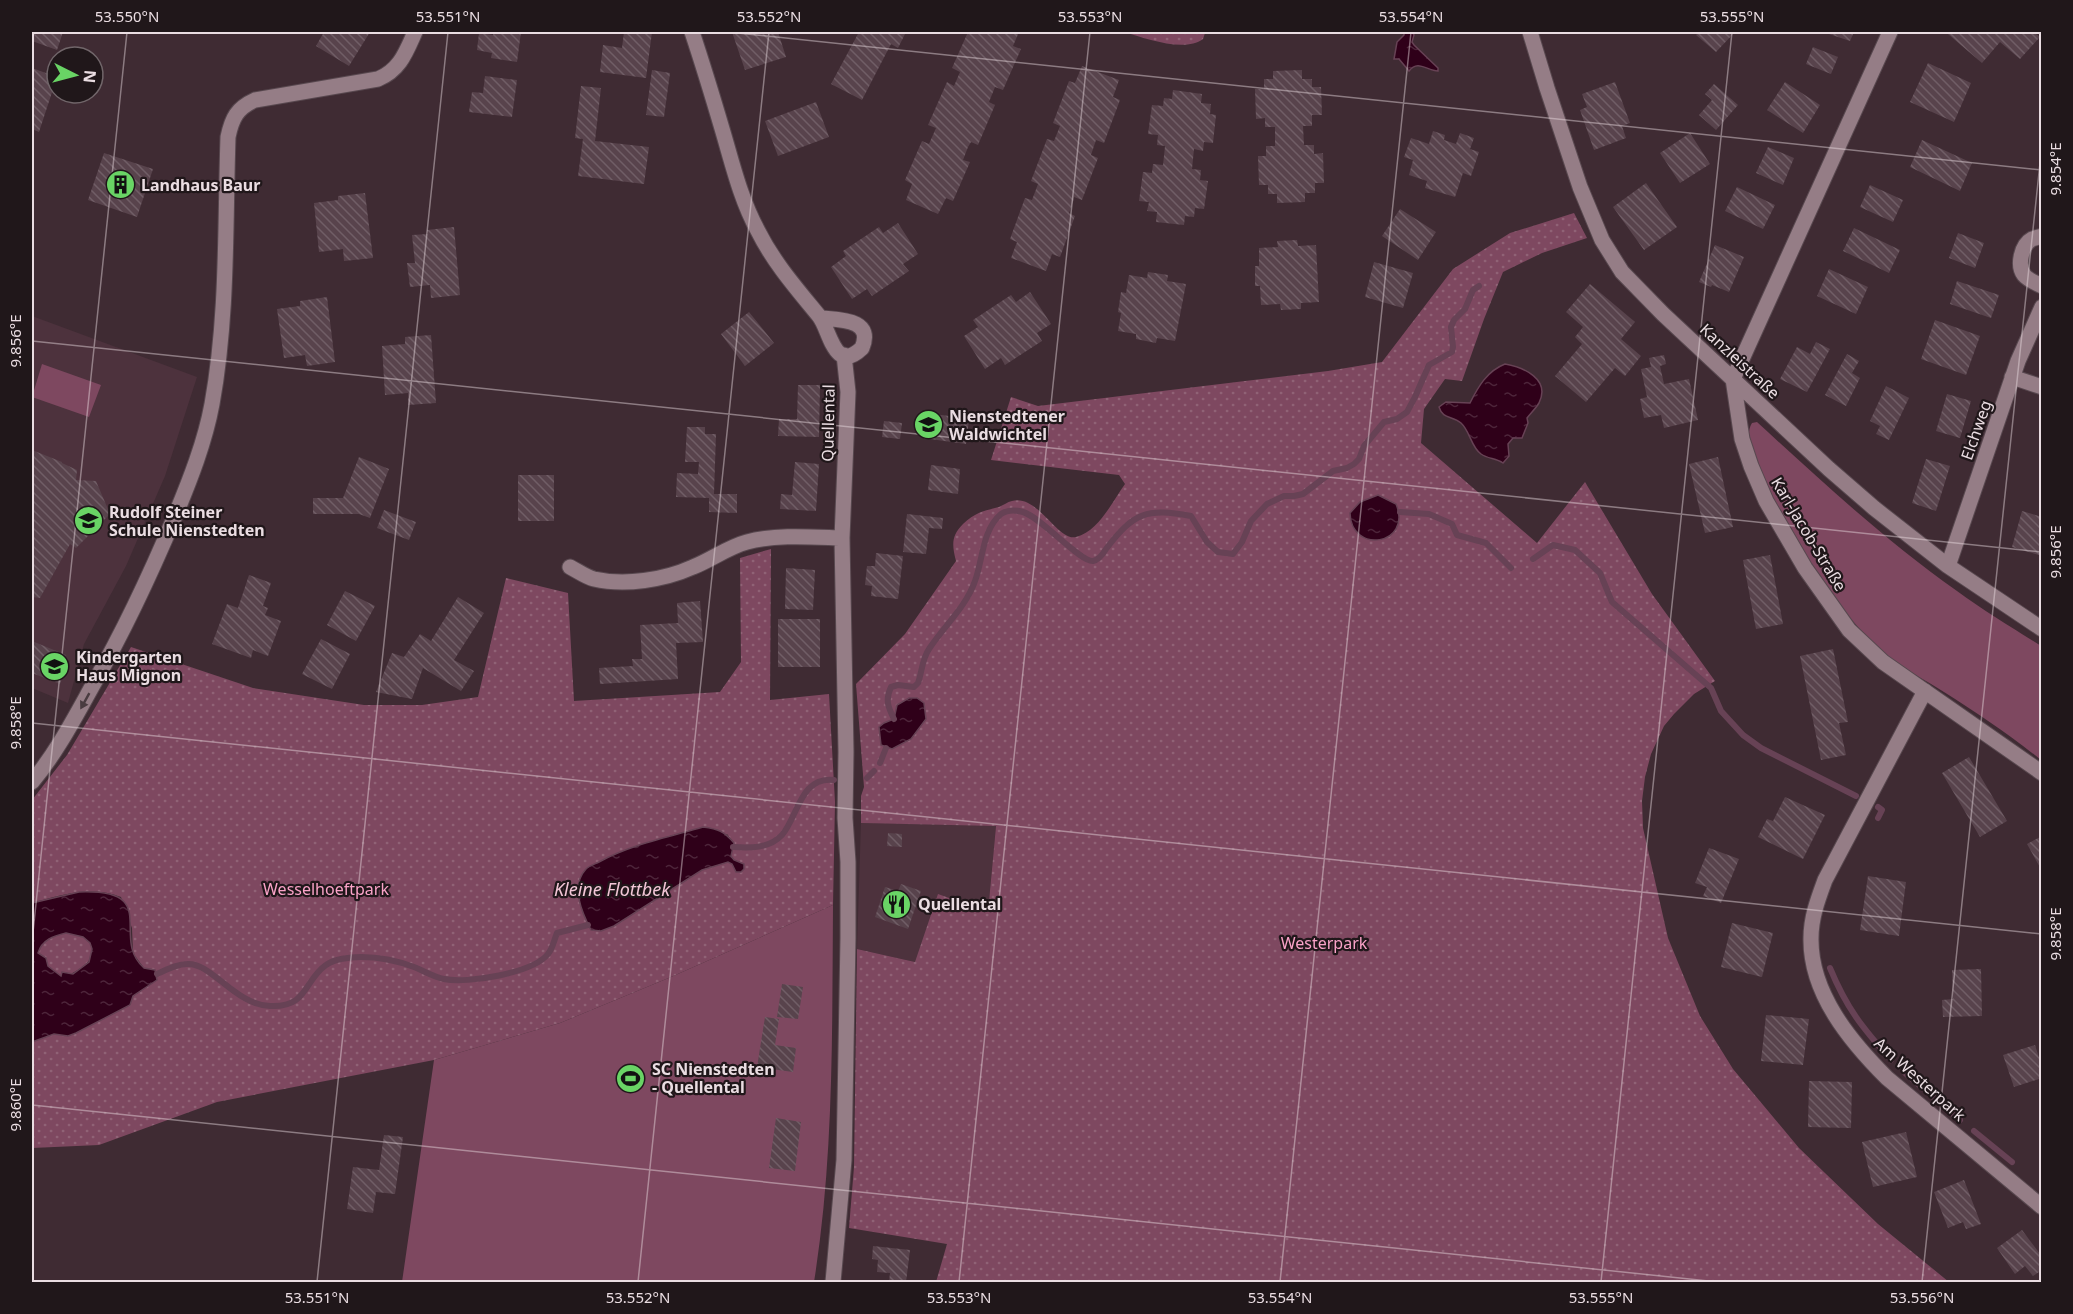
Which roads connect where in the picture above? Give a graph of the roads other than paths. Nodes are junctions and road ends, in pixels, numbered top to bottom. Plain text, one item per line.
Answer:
1 (414, 32) edge
2 (692, 32) edge
3 (1530, 32) edge
4 (1890, 32) edge
5 (2042, 236) edge
6 (2042, 286) edge
7 (2042, 307) edge
8 (821, 318) junction
9 (844, 356) junction
10 (2013, 377) junction
11 (1733, 378) junction
12 (2042, 387) edge
13 (843, 538) junction
14 (1948, 566) junction
15 (570, 567) dead end
16 (2042, 629) edge
17 (1925, 691) junction
18 (2042, 772) edge
19 (32, 782) edge
20 (2042, 1207) edge
21 (833, 1282) edge

1 -> 19 street
2 - 8 street, Quellental
3 - 11 street, Kanzleistraße
4 - 11 street
5 - 6 street
7 - 10 street, Elchweg
8 - 9 street, Quellental
8 - 9 street
9 - 13 street, Quellental
10 - 12 street
10 - 14 street, Elchweg
11 - 14 street, Kanzleistraße
11 - 17 street, Karl-Jacob-Straße
13 - 15 street
13 - 21 street, Quellental
14 - 16 street, Kanzleistraße
17 - 18 street, Karl-Jacob-Straße
17 - 20 street, Am Westerpark

